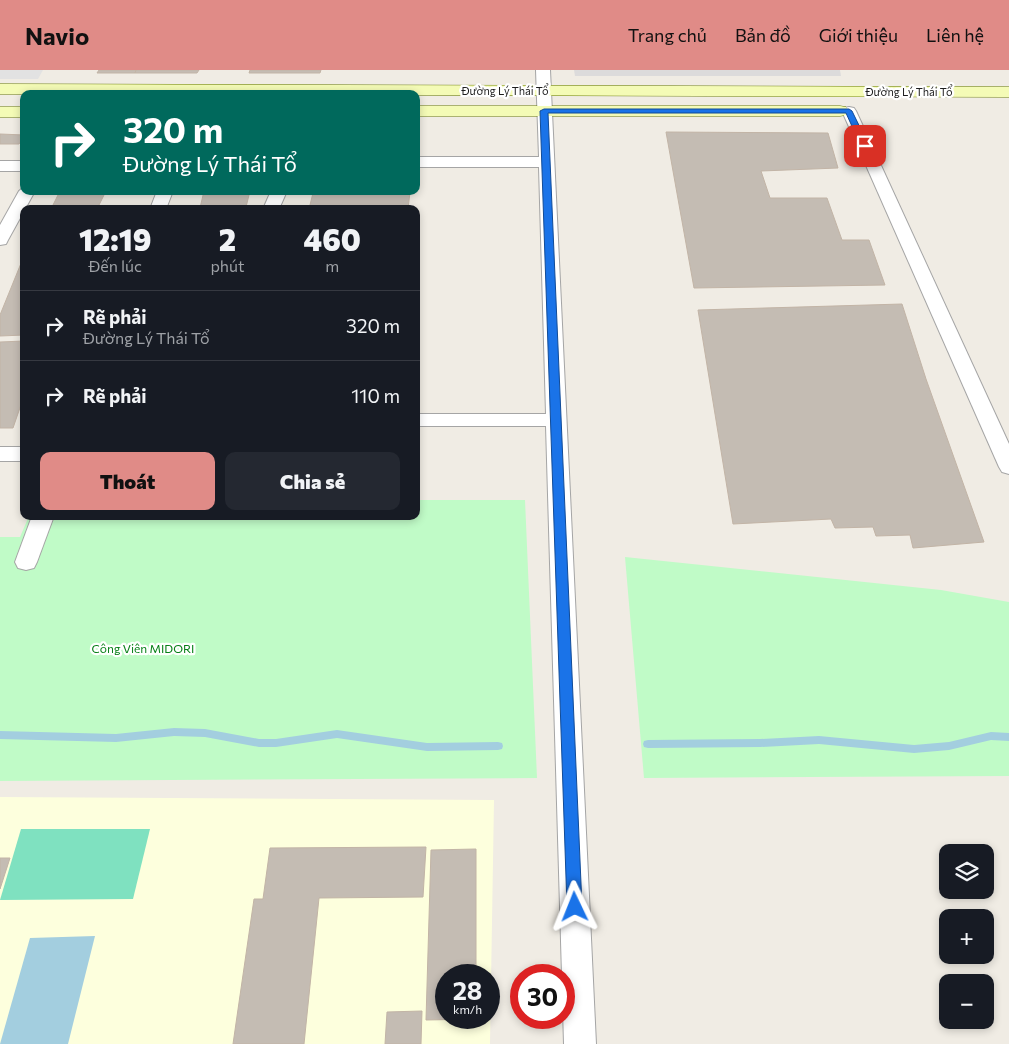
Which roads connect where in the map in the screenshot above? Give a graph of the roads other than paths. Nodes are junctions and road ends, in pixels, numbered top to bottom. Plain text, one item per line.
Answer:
1 (0, 90) edge
2 (20, 90) edge
3 (420, 91) edge
4 (544, 91) edge
5 (1009, 92) edge
6 (420, 110) edge
7 (849, 111) junction
8 (868, 111) dead end
9 (0, 112) edge
10 (20, 112) edge
11 (420, 162) edge
12 (546, 162) junction
13 (0, 166) edge
14 (20, 166) edge
15 (25, 195) edge
16 (0, 240) edge
17 (420, 420) edge
18 (556, 420) junction
19 (0, 454) edge
20 (20, 454) edge
21 (1009, 467) edge
22 (42, 520) edge
23 (26, 562) dead end
24 (580, 1044) edge

1 - 2 street, Đường Lý Thái Tổ
3 - 4 street, Đường Lý Thái Tổ
4 - 5 street, Đường Lý Thái Tổ
4 - 6 street, Đường Lý Thái Tổ
4 - 7 street, Đường Lý Thái Tổ
4 - 12 street
7 - 8 street, Đường Lý Thái Tổ
7 - 21 street
9 - 10 street
11 - 12 street
12 - 18 street
13 - 14 street
15 - 16 street
17 - 18 street
18 - 24 street
19 - 20 street
22 - 23 street

